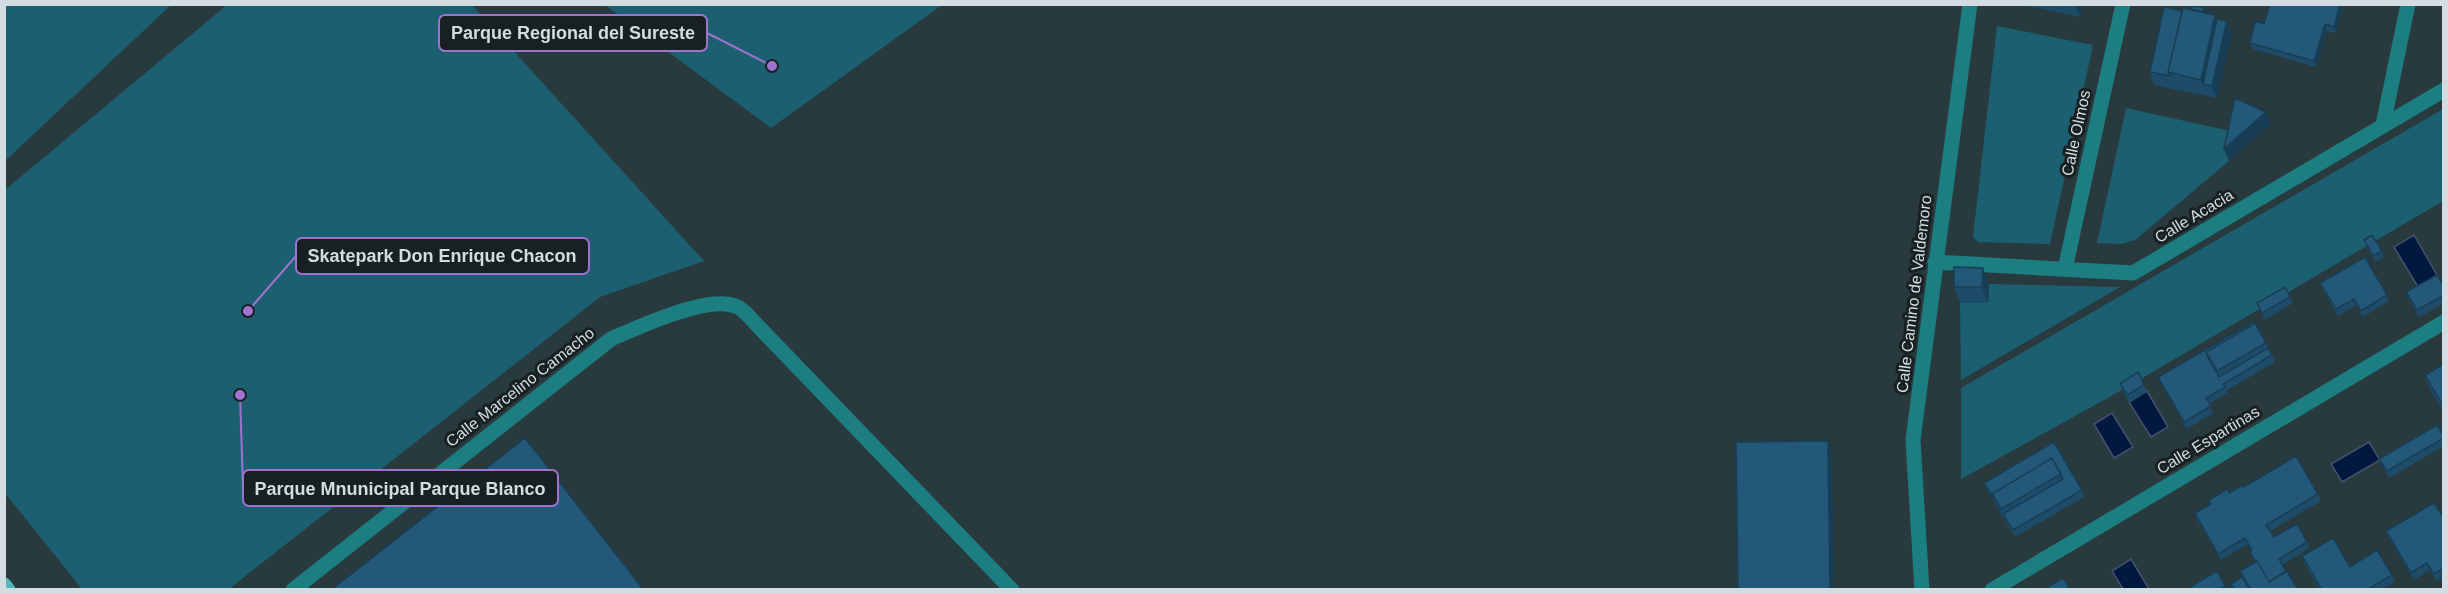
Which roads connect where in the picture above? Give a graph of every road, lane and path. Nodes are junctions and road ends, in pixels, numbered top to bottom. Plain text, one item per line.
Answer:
1 (1970, 4) edge
2 (2123, 4) edge
3 (2408, 4) edge
4 (2444, 90) edge
5 (2384, 125) junction
6 (1935, 262) junction
7 (2065, 269) junction
8 (2444, 322) edge
9 (4, 585) edge
10 (8, 590) edge
11 (292, 590) edge
12 (1012, 590) edge
13 (1922, 590) edge
14 (1992, 590) edge

1 - 6 street, Calle Camino de Valdemoro
2 - 7 street, Calle Olmos
3 - 5 street
4 - 5 street, Calle Acacia
5 - 7 street, Calle Acacia
6 - 7 street, Calle Acacia
6 - 13 street, Calle Camino de Valdemoro
8 - 14 street, Calle Espartinas
9 - 10 main road
11 - 12 street, Calle Marcelino Camacho

